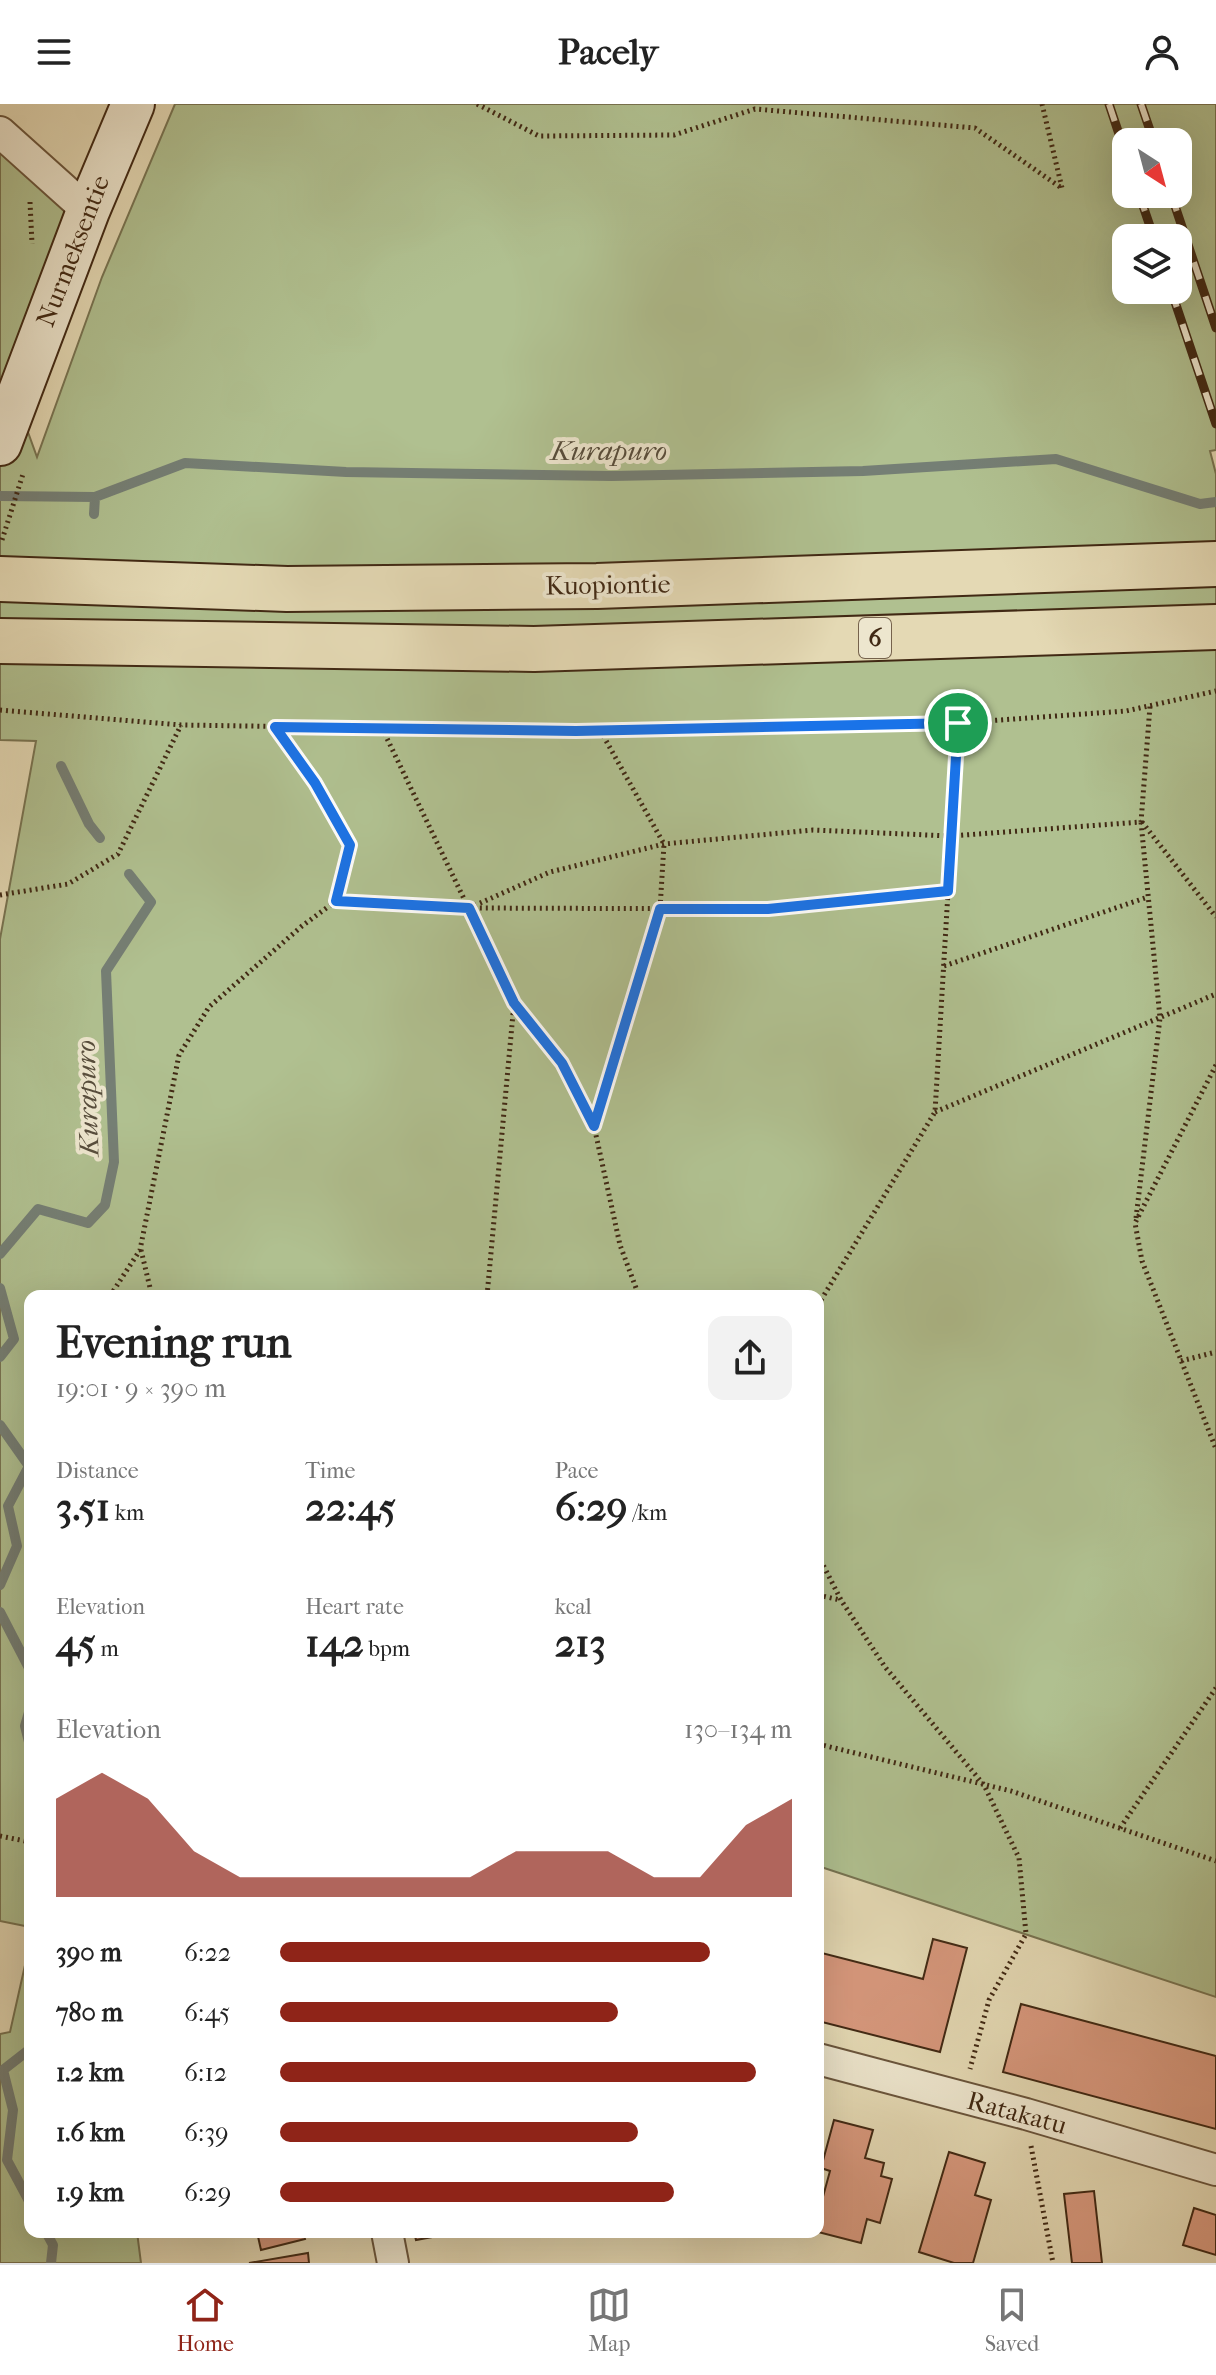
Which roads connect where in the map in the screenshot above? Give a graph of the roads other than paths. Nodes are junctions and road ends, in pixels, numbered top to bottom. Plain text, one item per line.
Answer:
1 (133, 104) edge
2 (0, 132) edge
3 (88, 211) junction
4 (0, 444) edge
5 (1216, 564) edge
6 (0, 579) edge
7 (1216, 627) edge
8 (0, 641) edge
9 (824, 2061) edge
10 (1216, 2170) edge
11 (388, 2238) edge
12 (393, 2263) edge

1 - 3 street, Nurmeksentie
2 - 3 street
3 - 4 street, Nurmeksentie
5 - 6 highway, Kuopiontie
7 - 8 highway, 6
9 - 10 street, Ratakatu
11 - 12 street

